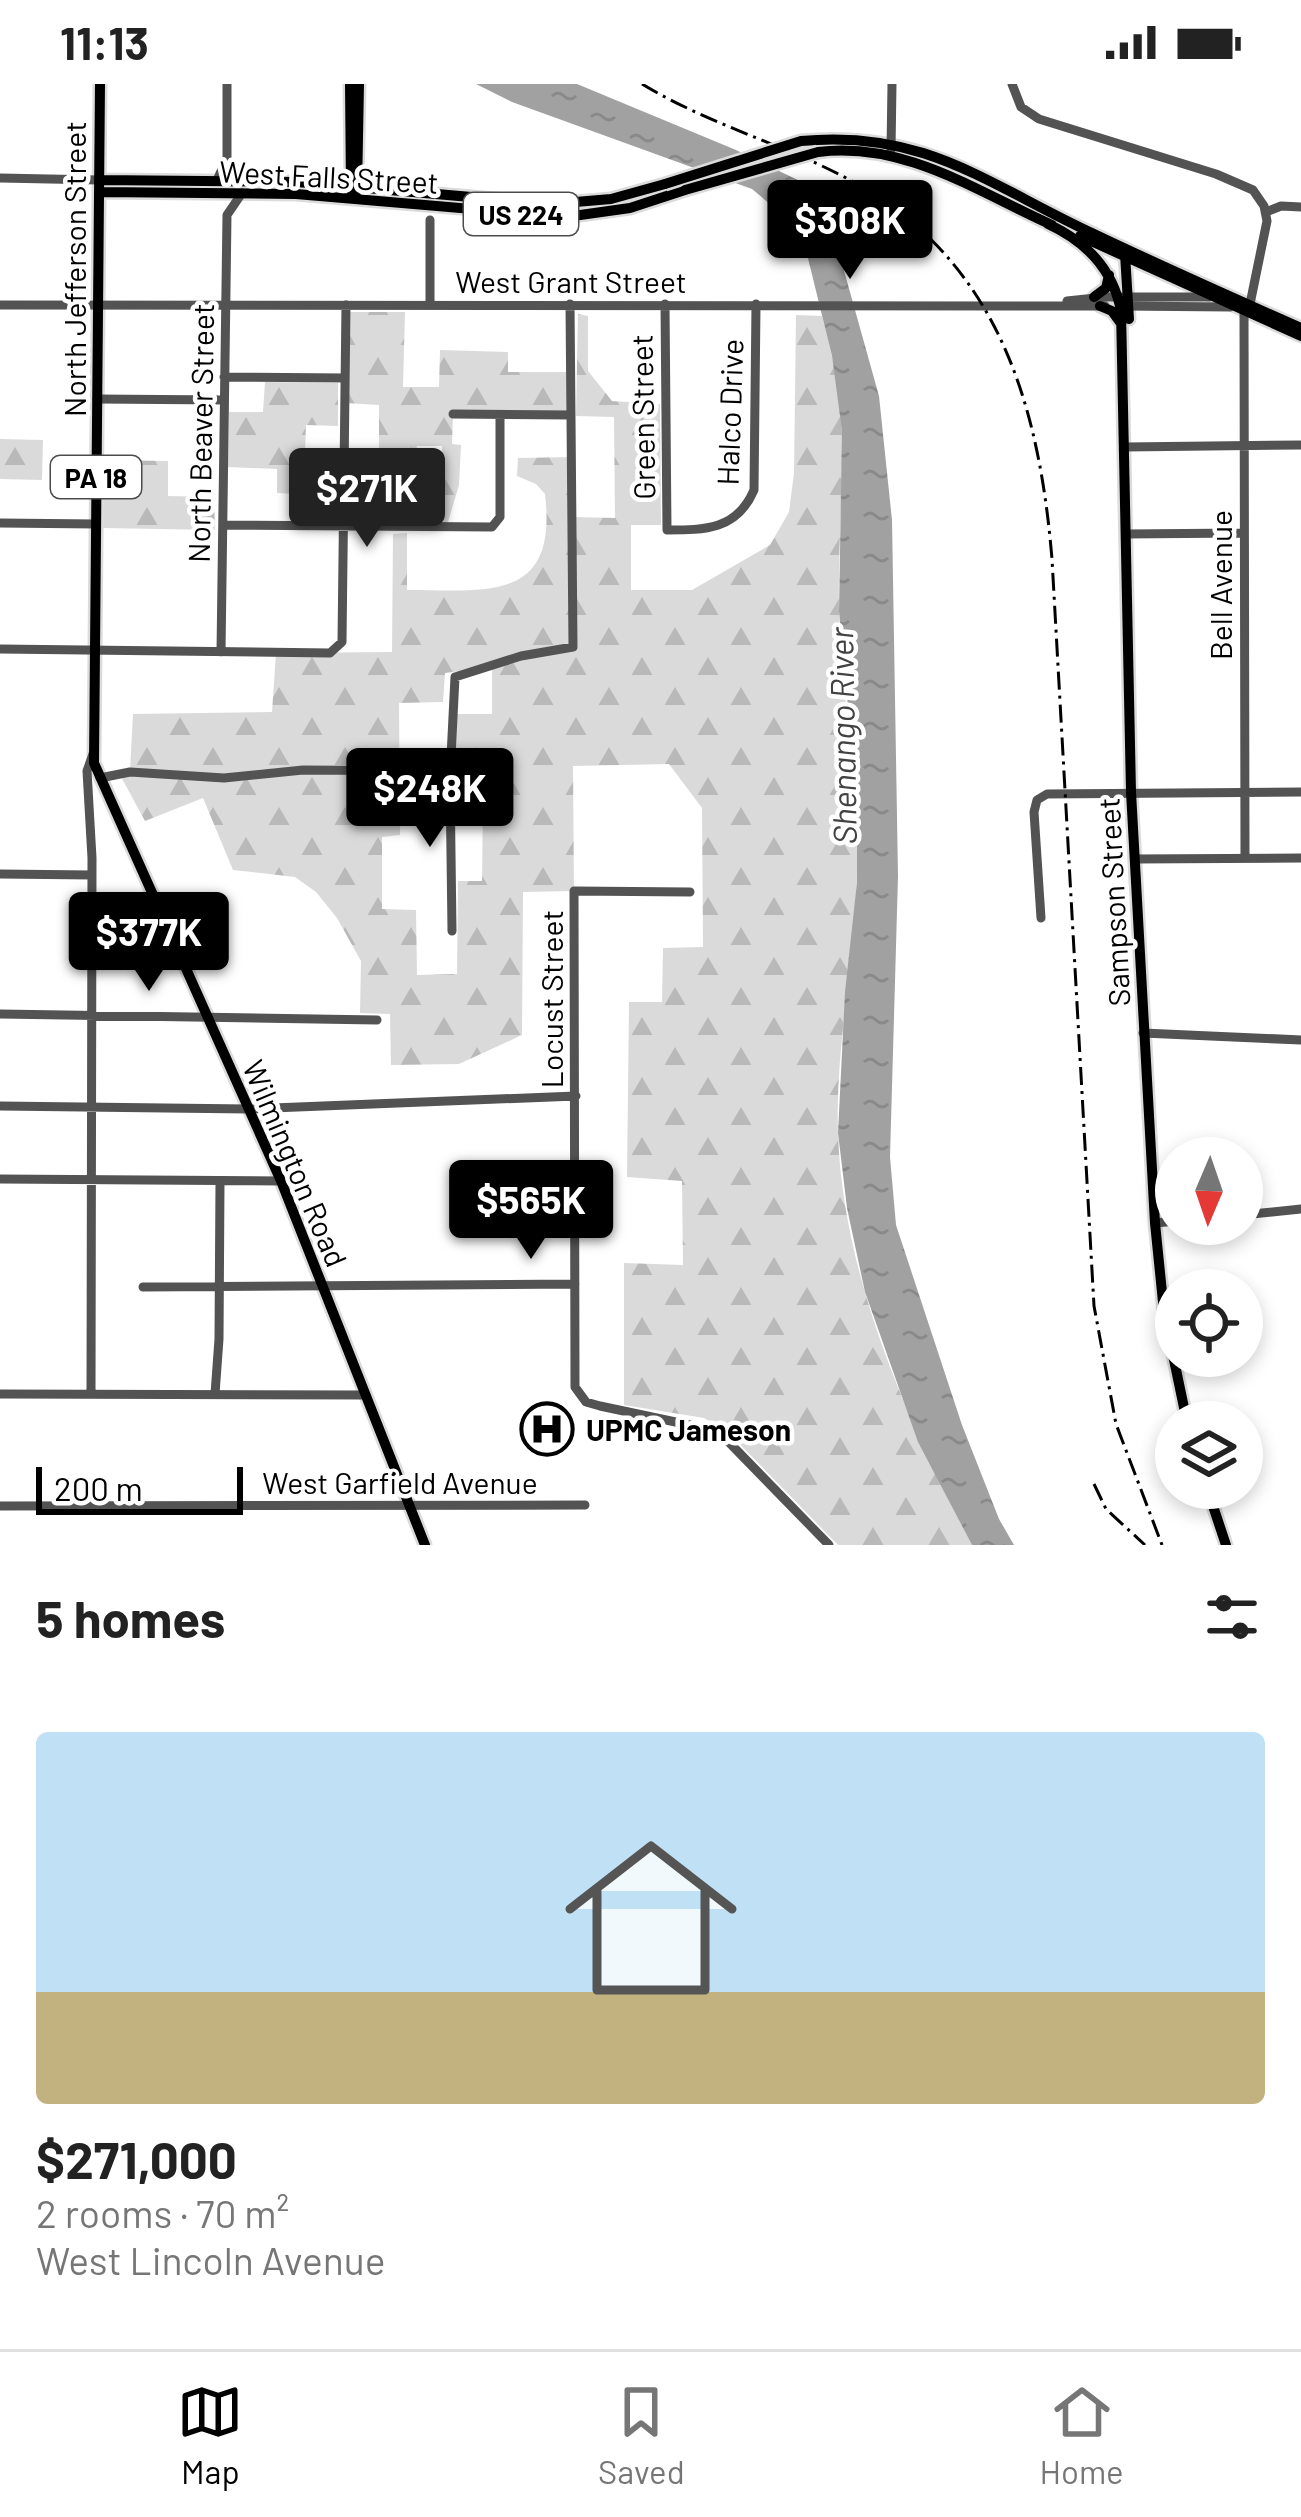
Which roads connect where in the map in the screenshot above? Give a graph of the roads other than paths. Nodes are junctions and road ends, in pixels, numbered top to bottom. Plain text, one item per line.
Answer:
1 (100, 84) edge
2 (227, 84) edge
3 (355, 84) edge
4 (892, 84) edge
5 (1012, 84) edge
6 (891, 148) junction
7 (227, 158) junction
8 (350, 164) junction
9 (0, 178) edge
10 (217, 180) junction
11 (328, 184) junction
12 (99, 186) junction
13 (243, 187) junction
14 (354, 191) junction
15 (208, 193) junction
16 (1301, 207) edge
17 (1266, 212) junction
18 (226, 215) junction
19 (430, 220) dead end
20 (1048, 224) junction
21 (1125, 253) junction
22 (1109, 275) junction
23 (1253, 277) junction
24 (1225, 294) junction
25 (1209, 297) junction
26 (1097, 302) junction
27 (1124, 302) junction
28 (346, 304) junction
29 (430, 304) junction
30 (570, 304) junction
31 (665, 304) junction
32 (756, 304) junction
33 (0, 305) edge
34 (98, 305) junction
35 (225, 305) junction
36 (1242, 308) junction
37 (1122, 328) junction
38 (1300, 330) edge
39 (1124, 376) junction
40 (224, 377) junction
41 (345, 378) junction
42 (97, 398) junction
43 (224, 400) junction
44 (453, 414) dead end
45 (572, 415) junction
46 (500, 416) junction
47 (1244, 446) junction
48 (1301, 446) edge
49 (1125, 447) junction
50 (0, 523) edge
51 (96, 524) junction
52 (223, 525) junction
53 (343, 526) junction
54 (667, 530) joint
55 (1243, 533) junction
56 (1126, 534) junction
57 (0, 650) edge
58 (94, 651) junction
59 (221, 652) junction
60 (93, 754) junction
61 (451, 771) junction
62 (100, 778) junction
63 (1131, 792) junction
64 (1244, 792) junction
65 (1301, 792) edge
66 (111, 804) junction
67 (92, 813) junction
68 (1301, 858) edge
69 (1135, 859) junction
70 (1244, 859) junction
71 (0, 874) edge
72 (92, 875) junction
73 (690, 892) dead end
74 (1040, 918) dead end
75 (452, 931) dead end
76 (0, 1014) edge
77 (90, 1015) junction
78 (207, 1017) junction
79 (377, 1020) dead end
80 (1143, 1033) junction
81 (1301, 1040) edge
82 (576, 1096) junction
83 (0, 1106) edge
84 (89, 1107) junction
85 (248, 1108) junction
86 (0, 1179) edge
87 (90, 1180) junction
88 (220, 1181) junction
89 (281, 1181) junction
90 (466, 1184) dead end
91 (575, 1185) junction
92 (1295, 1210) edge
93 (1263, 1213) edge
94 (1154, 1222) joint
95 (575, 1284) junction
96 (322, 1286) junction
97 (219, 1287) junction
98 (143, 1288) dead end
99 (0, 1394) edge
100 (91, 1394) junction
101 (215, 1394) junction
102 (366, 1395) junction
103 (1183, 1401) edge
104 (585, 1505) dead end
105 (0, 1506) edge
106 (411, 1508) junction
107 (1215, 1509) edge
108 (1228, 1542) edge
109 (425, 1545) edge
110 (829, 1545) edge

1 - 12 main road, North Jefferson Street / PA 18
2 - 7 street
3 - 8 main road
3 - 14 main road
4 - 6 street
5 - 17 street
6 - 14 main road, West Falls Street / US 224, bridge
6 - 14 main road, West Falls Street / US 224, bridge
6 - 20 main road, West Falls Street / US 224
6 - 21 main road, West Falls Street / US 224
7 - 10 street
7 - 13 street
8 - 11 main road
8 - 14 main road
9 - 12 street
10 - 12 main road, West Falls Street / US 224
10 - 13 main road, West Falls Street / US 224
11 - 13 main road, West Falls Street / US 224
11 - 14 main road, West Falls Street / US 224
12 - 15 main road, West Falls Street / US 224
12 - 34 main road, North Jefferson Street / PA 18
13 - 14 main road, West Falls Street / US 224
13 - 15 main road, West Falls Street / US 224
13 - 18 street
15 - 18 street
16 - 17 street
17 - 23 street, Bell Avenue
18 - 35 street, North Beaver Street
19 - 29 street
20 - 21 main road, West Falls Street / US 224
20 - 22 main road, Sampson Street
21 - 24 main road, West Falls Street / US 224
21 - 25 main road, West Falls Street / US 224
21 - 27 main road, Sampson Street
22 - 26 main road
22 - 27 main road, Sampson Street
23 - 24 street
23 - 36 street, Bell Avenue
24 - 36 main road, US 224
25 - 27 street, West Grant Street
25 - 36 main road, West Falls Street / US 224
25 - 38 main road
26 - 27 street, West Grant Street
26 - 32 street, West Grant Street
26 - 37 main road
27 - 36 street, West Grant Street
27 - 37 main road, Sampson Street
27 - 39 main road, Sampson Street
28 - 29 street, West Grant Street
28 - 35 street, West Grant Street
28 - 41 street
29 - 30 street, West Grant Street
30 - 31 street, West Grant Street
30 - 45 street
31 - 32 street, West Grant Street
31 - 54 street, Green Street
32 - 54 street, Halco Drive
33 - 34 street, West Grant Street
34 - 35 street, West Grant Street
34 - 42 main road, North Jefferson Street / PA 18
35 - 40 street, North Beaver Street
36 - 38 main road, US 224
36 - 47 street, Bell Avenue
37 - 39 main road, Sampson Street
39 - 49 main road, Sampson Street
40 - 41 street
40 - 43 street, North Beaver Street
41 - 53 street
42 - 43 street
42 - 51 main road, North Jefferson Street / PA 18
43 - 52 street, North Beaver Street
44 - 46 street
45 - 46 street
45 - 61 street
46 - 53 street
47 - 48 street
47 - 49 street
47 - 55 street, Bell Avenue
49 - 56 main road, Sampson Street
50 - 51 street
51 - 58 main road, North Jefferson Street / PA 18
52 - 53 street
52 - 59 street, North Beaver Street
53 - 59 street
55 - 56 street
55 - 64 street, Bell Avenue
56 - 63 main road, Sampson Street
57 - 58 street
58 - 59 street
58 - 60 main road, North Jefferson Street / PA 18
60 - 62 main road, PA 18
60 - 67 street, North Jefferson Street
61 - 62 street
61 - 75 street
62 - 66 main road, PA 18
63 - 64 street
63 - 69 main road, Sampson Street
63 - 74 street
64 - 65 street
64 - 70 street, Bell Avenue
66 - 67 street
66 - 78 main road, Wilmington Road / PA 18
67 - 72 street, North Jefferson Street
68 - 70 street
69 - 70 street
69 - 80 main road, Sampson Street
71 - 72 street
72 - 77 street, North Jefferson Street
73 - 82 street, Locust Street
76 - 77 street
77 - 78 street
77 - 84 street, North Jefferson Street
78 - 79 street
78 - 85 main road, Wilmington Road / PA 18
80 - 81 street
80 - 94 main road, Sampson Street
82 - 85 street
82 - 91 street, Locust Street
83 - 84 street
84 - 85 street
84 - 87 street, North Jefferson Street
85 - 89 main road, Wilmington Road / PA 18
86 - 87 street
87 - 88 street
87 - 100 street, North Jefferson Street
88 - 89 street
88 - 97 street
89 - 96 main road, Wilmington Road / PA 18
90 - 91 street
91 - 95 street, Locust Street
92 - 93 street
94 - 103 main road, Sampson Street
95 - 96 street
95 - 110 street, Locust Street
96 - 97 street
96 - 102 main road, Wilmington Road / PA 18
97 - 98 street
97 - 101 street
99 - 100 street
100 - 101 street
101 - 102 street
102 - 106 main road, Wilmington Road / PA 18
104 - 106 street, West Garfield Avenue
105 - 106 street, West Garfield Avenue
106 - 109 main road, Wilmington Road / PA 18
107 - 108 main road

